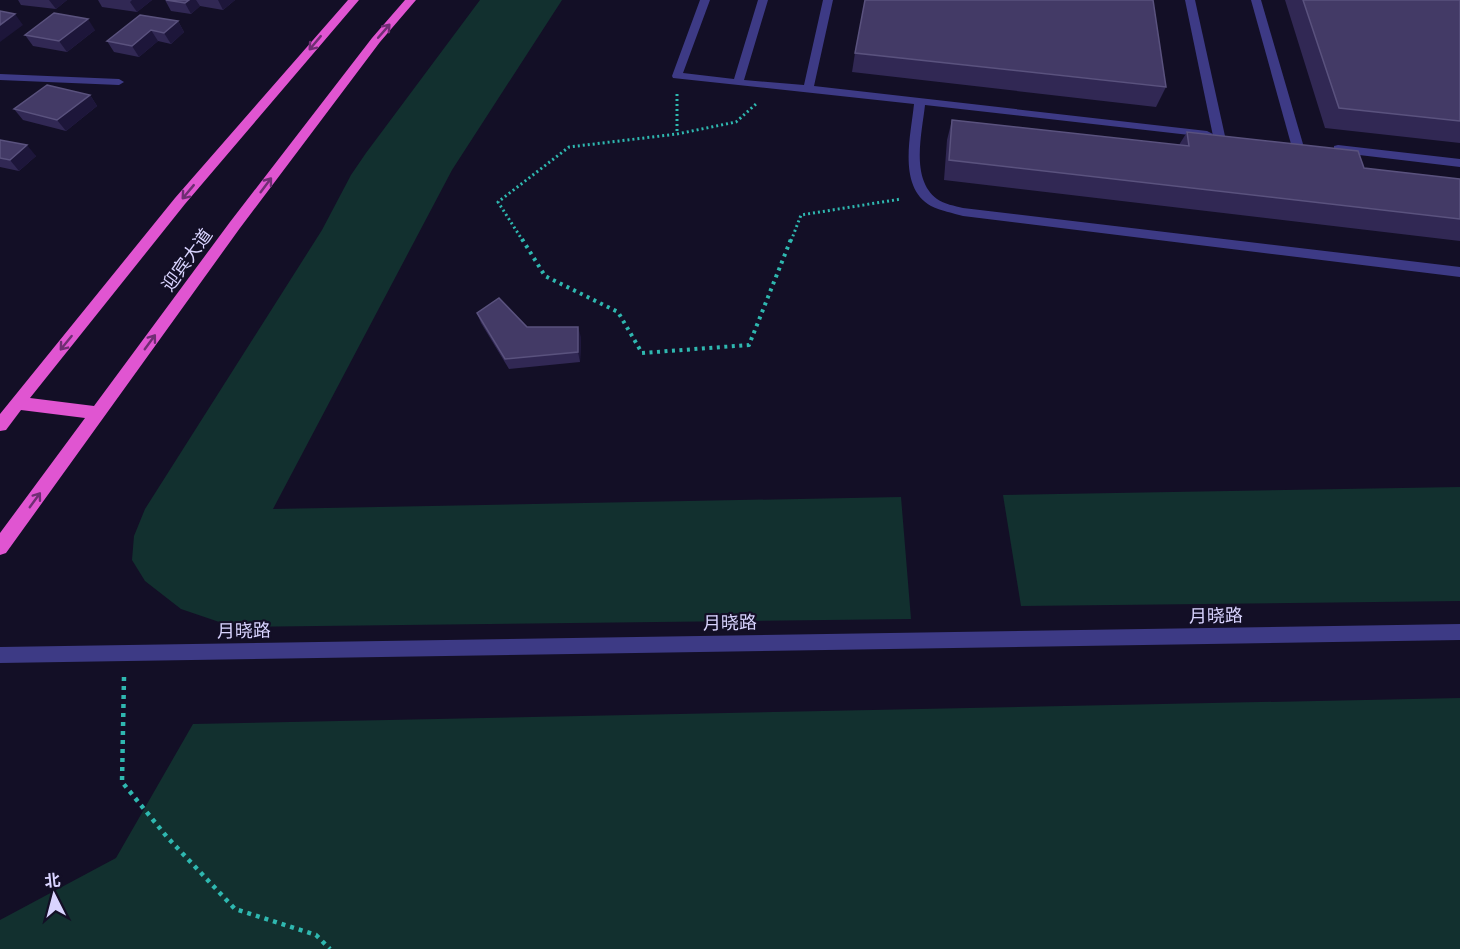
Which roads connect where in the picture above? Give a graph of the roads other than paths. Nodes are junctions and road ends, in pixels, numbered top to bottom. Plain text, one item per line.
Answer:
1 (354, 0) edge
2 (411, 0) edge
3 (705, 0) edge
4 (763, 0) edge
5 (828, 0) edge
6 (1190, 0) edge
7 (1256, 0) edge
8 (0, 77) edge
9 (119, 82) dead end
10 (738, 82) junction
11 (808, 89) junction
12 (920, 102) junction
13 (1460, 163) edge
14 (1460, 272) edge
15 (18, 403) junction
16 (98, 413) junction
17 (0, 425) edge
18 (0, 547) edge
19 (1460, 632) edge
20 (0, 655) edge

1 -> 15 highway
16 -> 2 highway, 迎宾大道
3 - 10 street
4 - 10 street
5 - 11 street
6 - 12 street
7 - 13 street
8 - 9 street
10 - 11 street
11 - 12 street
12 - 14 street
15 - 16 highway
15 - 17 highway
18 -> 16 highway, 迎宾大道
19 - 20 street, 月晓路

